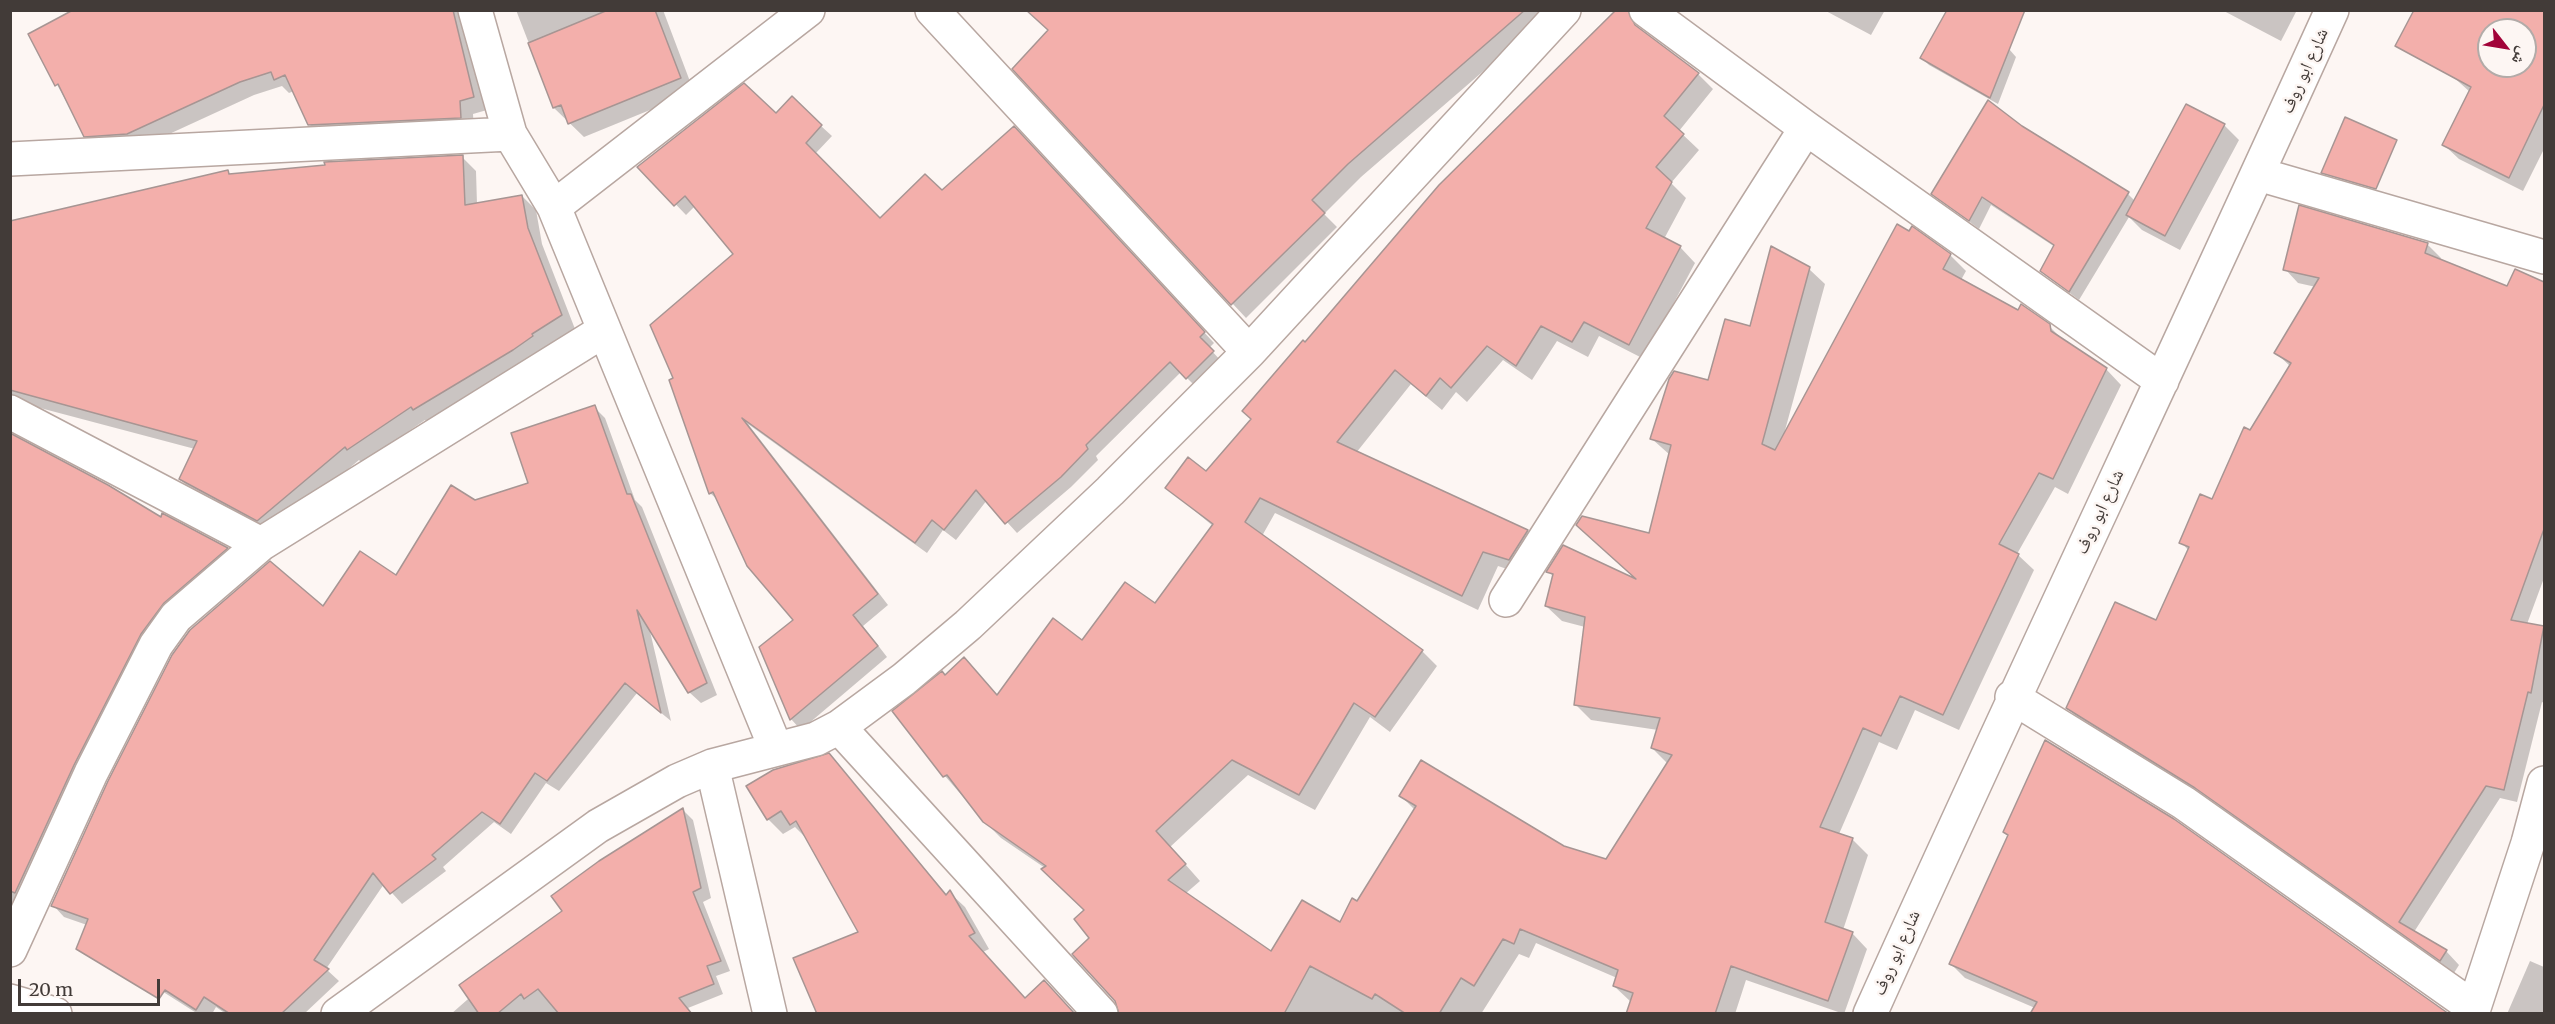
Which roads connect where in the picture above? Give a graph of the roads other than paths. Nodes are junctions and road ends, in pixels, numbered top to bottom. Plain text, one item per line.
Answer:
1 (475, 10) edge
2 (808, 10) edge
3 (932, 10) edge
4 (1564, 10) edge
5 (1646, 10) edge
6 (2332, 10) edge
7 (1806, 128) junction
8 (510, 134) junction
9 (10, 159) edge
10 (2258, 174) junction
11 (554, 207) junction
12 (2544, 257) edge
13 (603, 332) junction
14 (1250, 352) junction
15 (2162, 381) junction
16 (10, 412) edge
17 (261, 544) junction
18 (1506, 600) dead end
19 (2012, 697) junction
20 (839, 728) junction
21 (776, 749) junction
22 (712, 766) junction
23 (2544, 783) edge
24 (10, 950) edge
25 (10, 1001) edge
26 (2473, 1011) edge
27 (55, 1014) edge
28 (338, 1014) edge
29 (770, 1014) edge
30 (1101, 1014) edge
31 (1870, 1014) edge

1 - 8 street
2 - 11 street
3 - 14 street
4 - 14 street
5 - 7 street
6 - 10 street, شارع ابو روف
7 - 15 street
7 - 18 street
8 - 9 street
8 - 11 street
10 - 12 street
10 - 15 street, شارع ابو روف
11 - 13 street
13 - 17 street
13 - 21 street
14 - 20 street
15 - 19 street, شارع ابو روف
16 - 17 street
17 - 24 street
19 - 26 street
19 - 31 street, شارع ابو روف
20 - 21 street
20 - 30 street
21 - 22 street
22 - 28 street
22 - 29 street
23 - 26 street
25 - 27 street

